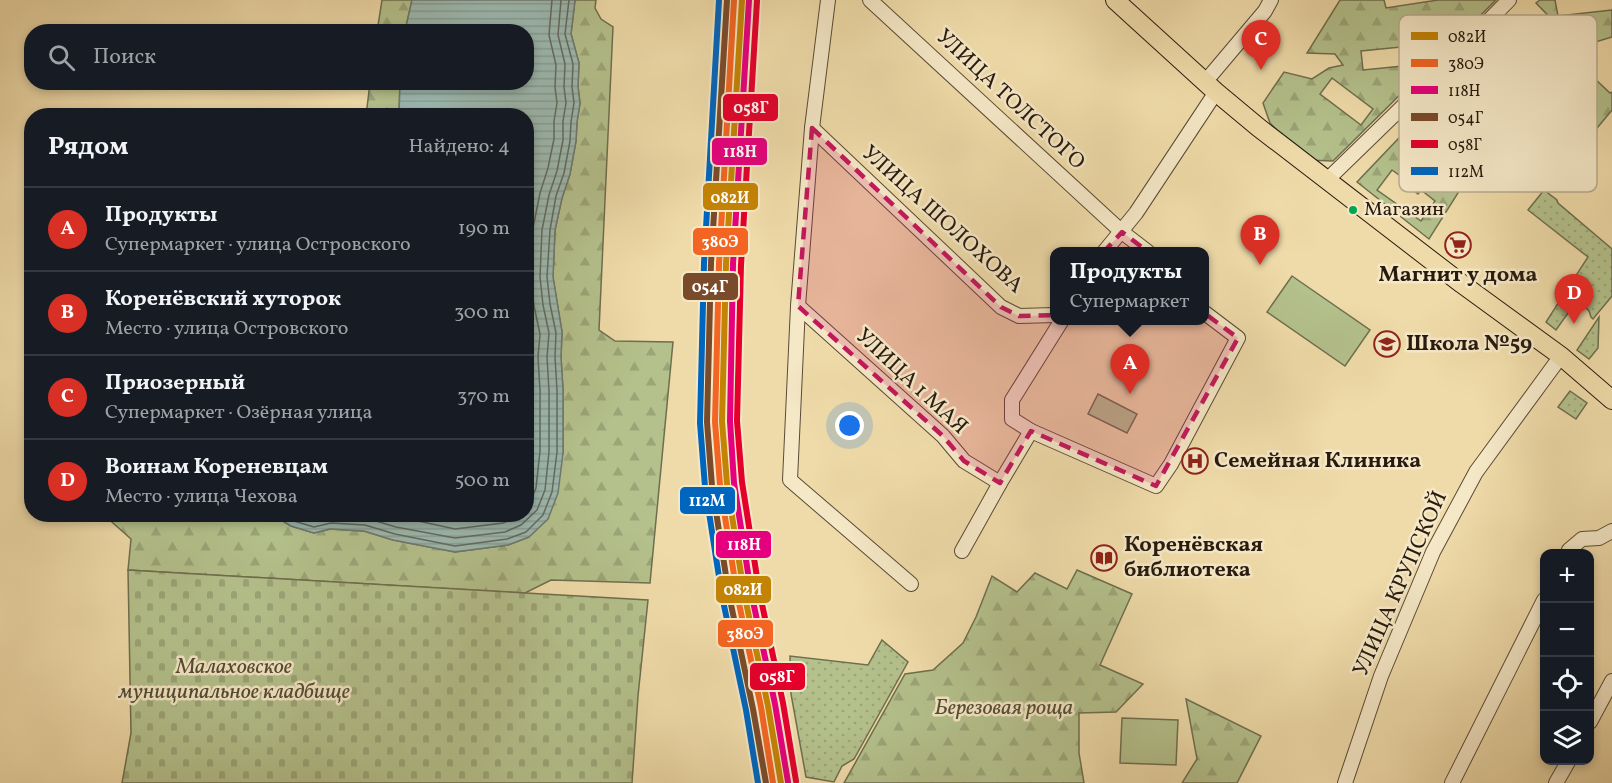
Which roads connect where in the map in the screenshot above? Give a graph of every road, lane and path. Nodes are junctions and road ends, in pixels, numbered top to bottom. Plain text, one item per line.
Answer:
1 (828, 0) edge
2 (870, 0) edge
3 (1115, 0) edge
4 (1509, 0) edge
5 (1263, 4) edge
6 (1494, 15) edge
7 (1211, 87) junction
8 (1399, 110) edge
9 (812, 128) junction
10 (1327, 180) junction
11 (1122, 231) junction
12 (1108, 247) edge
13 (1142, 247) edge
14 (798, 306) junction
15 (1050, 315) edge
16 (1209, 317) edge
17 (1059, 325) edge
18 (1561, 356) junction
19 (1612, 400) edge
20 (1031, 431) junction
21 (1000, 483) junction
22 (1612, 531) edge
23 (1570, 549) edge
24 (962, 551) dead end
25 (911, 584) dead end
26 (1543, 603) edge
27 (1612, 681) edge
28 (1594, 715) edge
29 (1566, 765) edge
30 (1345, 783) edge
31 (1452, 783) edge
32 (1556, 783) edge

1 - 9 street
2 - 11 street, УЛИЦА ТОЛСТОГО
3 - 7 main road
4 - 6 street
5 - 7 street
7 - 10 main road
7 - 11 street
8 - 10 street
9 - 14 street
9 - 15 street, УЛИЦА ШОЛОХОВА
10 - 18 main road
11 - 12 street
11 - 13 street, УЛИЦА ТОЛСТОГО
14 - 21 street, УЛИЦА 1 МАЯ
14 - 25 street
16 - 20 street
17 - 20 street
18 - 19 main road
18 - 30 street, УЛИЦА КРУПСКОЙ
20 - 21 street
21 - 24 street
22 - 23 street
26 - 31 street
27 - 28 street
29 - 32 street

